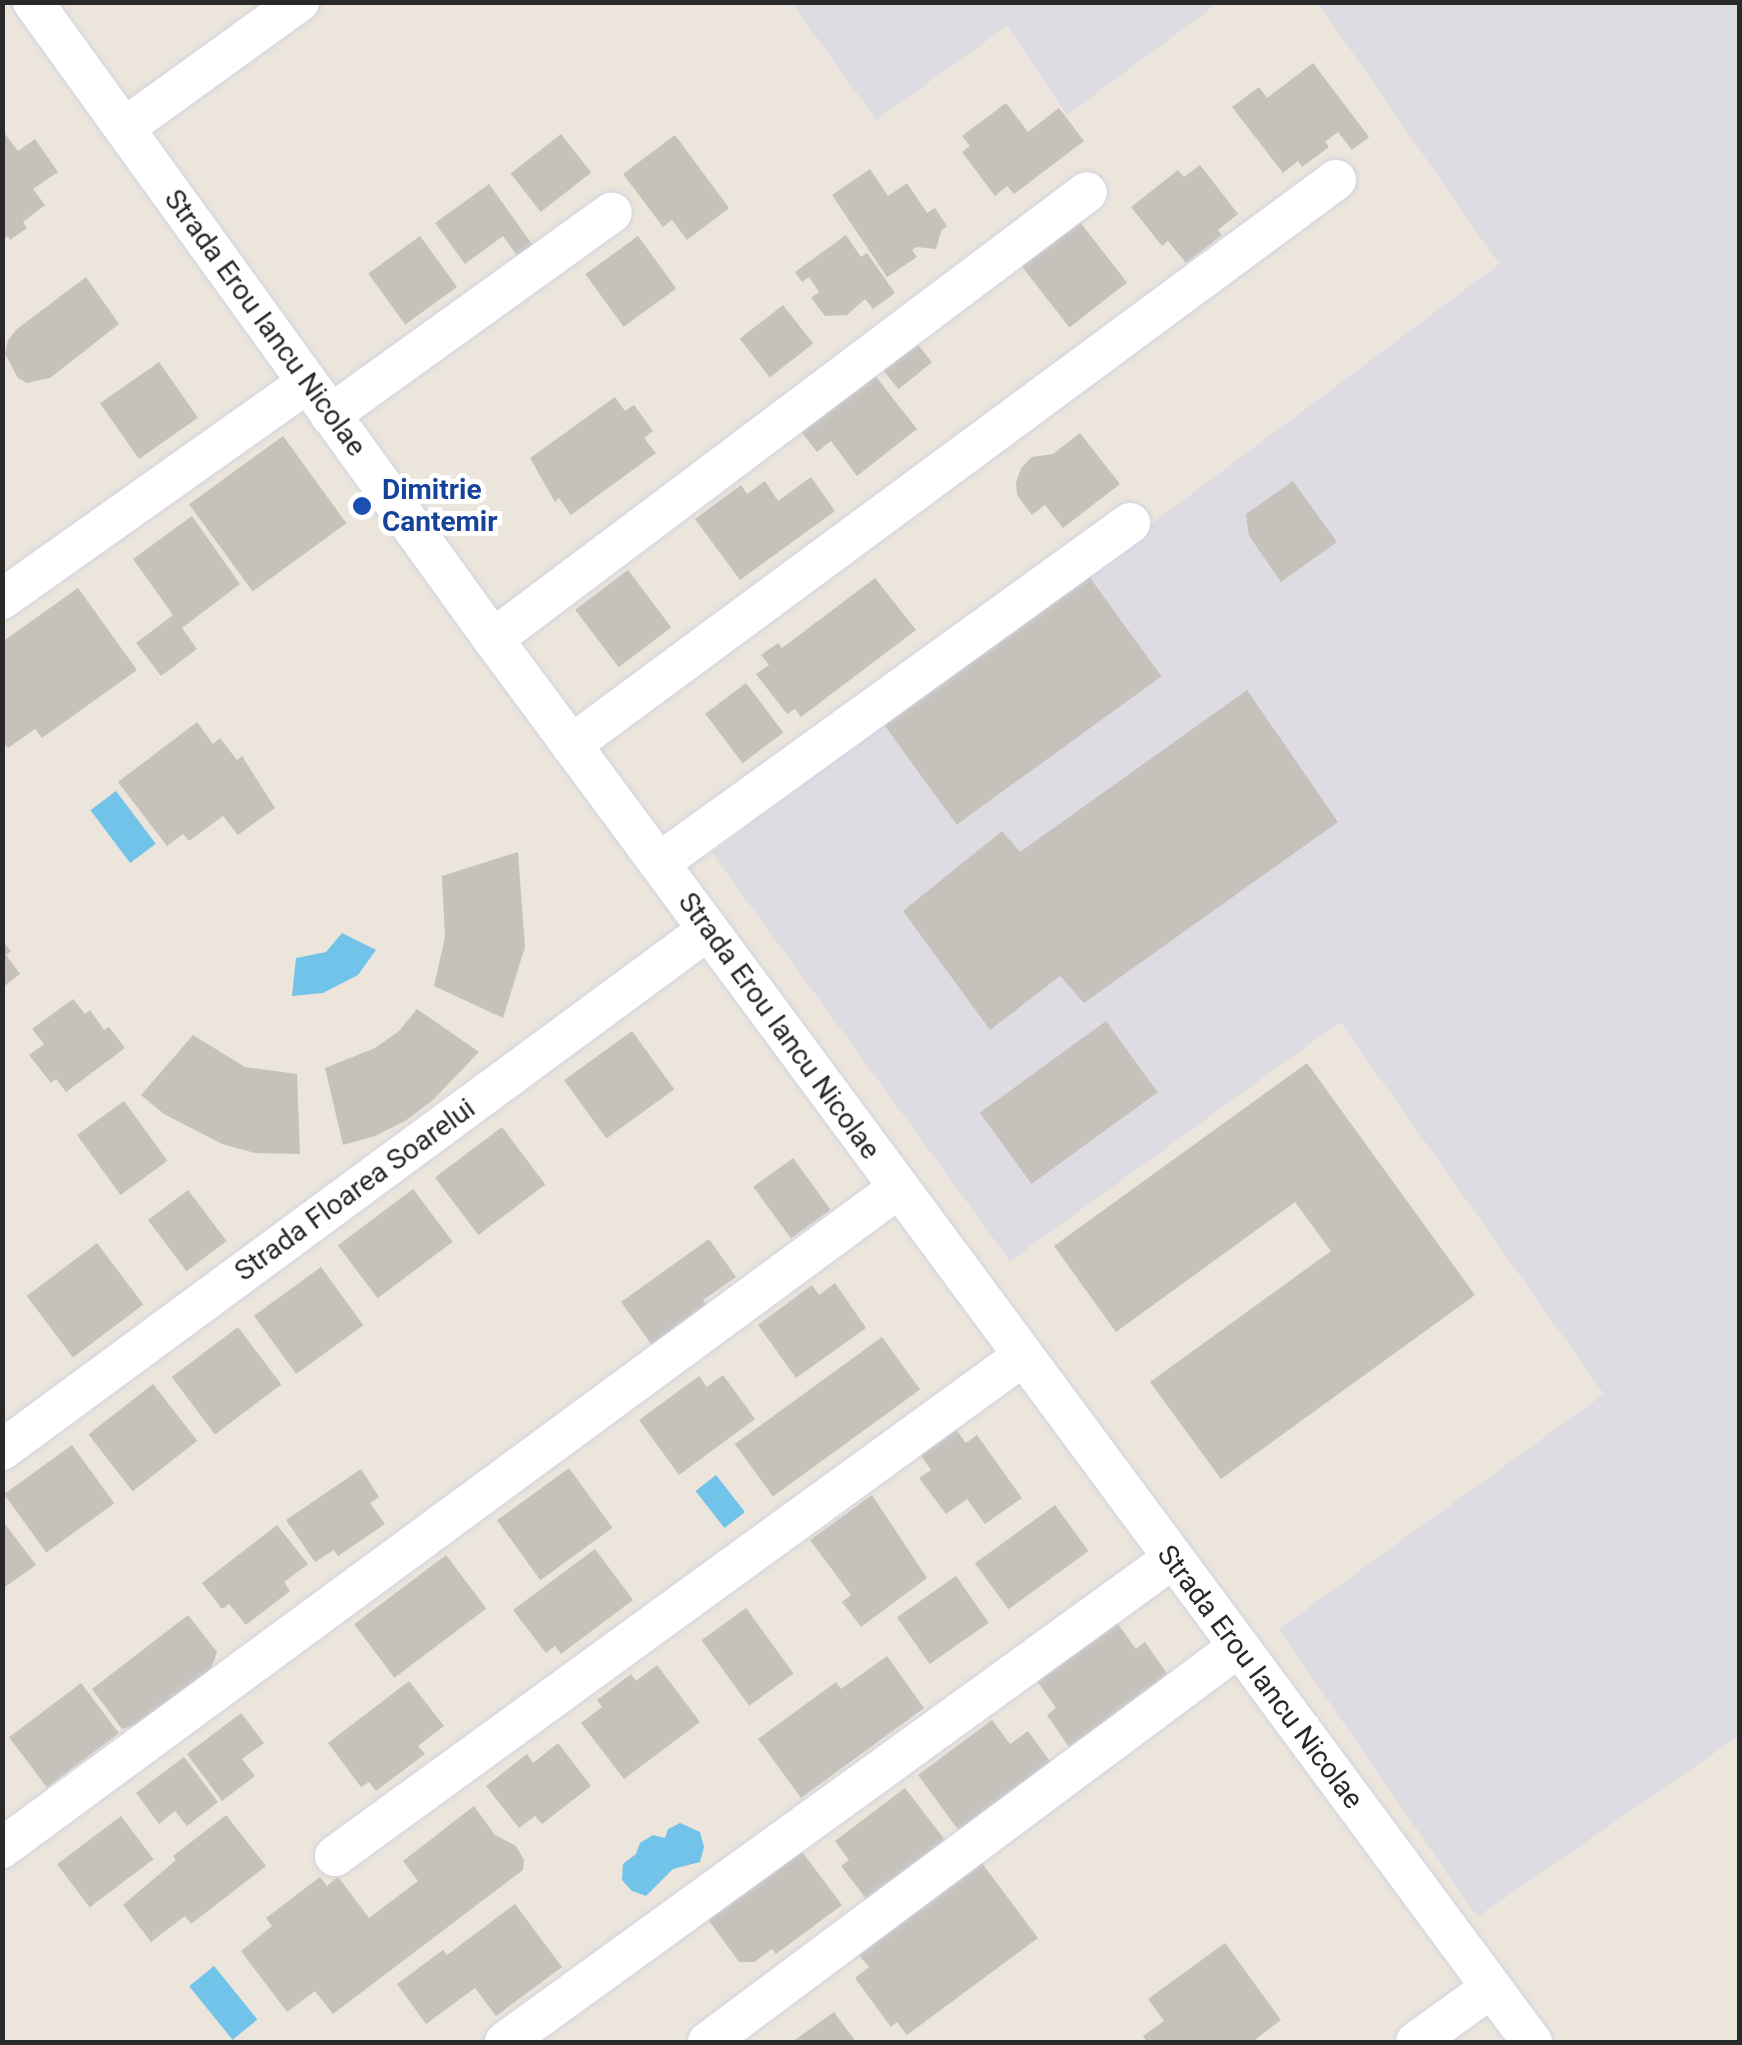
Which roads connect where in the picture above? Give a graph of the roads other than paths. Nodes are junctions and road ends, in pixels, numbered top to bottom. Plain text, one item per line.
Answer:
1 (33, 2) edge
2 (300, 2) edge
3 (124, 128) junction
4 (1336, 180) dead end
5 (1087, 192) dead end
6 (612, 212) dead end
7 (319, 399) junction
8 (1130, 523) dead end
9 (2, 599) edge
10 (493, 639) junction
11 (572, 745) junction
12 (659, 864) junction
13 (708, 930) junction
14 (898, 1188) junction
15 (1023, 1356) junction
16 (2, 1450) edge
17 (1172, 1559) junction
18 (1237, 1648) junction
19 (2, 1848) edge
20 (335, 1856) dead end
21 (1492, 1988) junction
22 (506, 2042) edge
23 (708, 2042) edge
24 (1416, 2042) edge
25 (1532, 2042) edge

1 - 3 street, Strada Erou Iancu Nicolae
2 - 3 street
3 - 7 street, Strada Erou Iancu Nicolae
4 - 11 street
5 - 10 street
6 - 7 street
7 - 9 street
7 - 10 street, Strada Erou Iancu Nicolae
8 - 12 street
10 - 11 street, Strada Erou Iancu Nicolae
11 - 12 street, Strada Erou Iancu Nicolae
12 - 13 street, Strada Erou Iancu Nicolae
13 - 14 street, Strada Erou Iancu Nicolae
13 - 16 street, Strada Floarea Soarelui
14 - 15 street, Strada Erou Iancu Nicolae
14 - 19 street
15 - 17 street, Strada Erou Iancu Nicolae
15 - 20 street
17 - 18 street, Strada Erou Iancu Nicolae
17 - 22 street
18 - 21 street, Strada Erou Iancu Nicolae
18 - 23 street
21 - 24 street
21 - 25 street, Strada Erou Iancu Nicolae

